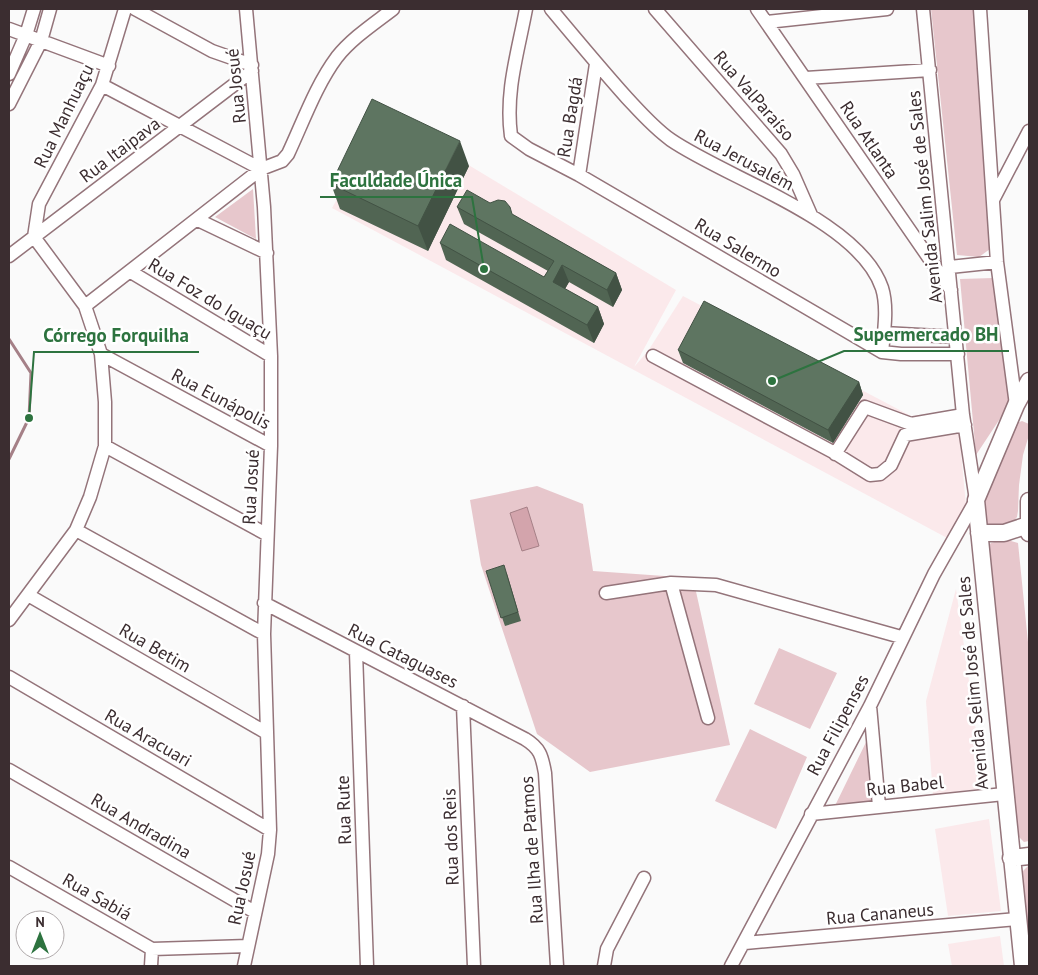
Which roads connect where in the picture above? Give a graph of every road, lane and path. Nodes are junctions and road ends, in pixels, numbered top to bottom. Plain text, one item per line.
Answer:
1 (34, 9) edge
2 (50, 9) edge
3 (125, 9) edge
4 (134, 9) edge
5 (246, 9) edge
6 (394, 9) edge
7 (526, 9) edge
8 (551, 9) edge
9 (655, 9) edge
10 (757, 9) edge
11 (887, 9) edge
12 (922, 9) edge
13 (980, 9) edge
14 (767, 22) junction
15 (9, 29) edge
16 (26, 35) junction
17 (41, 41) junction
18 (596, 64) junction
19 (109, 66) junction
20 (252, 68) junction
21 (930, 70) junction
22 (9, 74) edge
23 (806, 78) junction
24 (102, 86) junction
25 (9, 104) edge
26 (180, 127) junction
27 (1029, 131) edge
28 (261, 169) junction
29 (579, 175) junction
30 (993, 200) junction
31 (811, 215) junction
32 (198, 220) junction
33 (34, 237) junction
34 (267, 253) junction
35 (9, 256) edge
36 (997, 262) junction
37 (950, 267) junction
38 (131, 272) junction
39 (952, 292) junction
40 (85, 306) junction
41 (884, 333) junction
42 (956, 337) junction
43 (882, 352) junction
44 (101, 354) junction
45 (958, 354) junction
46 (271, 356) junction
47 (653, 356) dead end
48 (1029, 381) edge
49 (1023, 407) edge
50 (964, 420) junction
51 (105, 446) junction
52 (271, 446) junction
53 (835, 454) junction
54 (976, 500) junction
55 (1029, 501) edge
56 (1029, 529) edge
57 (76, 530) junction
58 (979, 533) junction
59 (266, 534) junction
60 (671, 583) junction
61 (606, 593) dead end
62 (28, 595) junction
63 (264, 603) junction
64 (9, 620) edge
65 (264, 634) junction
66 (901, 637) junction
67 (356, 652) junction
68 (9, 677) edge
69 (462, 706) junction
70 (870, 706) junction
71 (708, 718) dead end
72 (265, 732) junction
73 (525, 739) joint
74 (9, 770) edge
75 (1004, 794) junction
76 (879, 806) junction
77 (810, 814) junction
78 (270, 830) junction
79 (1029, 856) edge
80 (1011, 858) junction
81 (9, 867) edge
82 (644, 878) dead end
83 (255, 912) junction
84 (1018, 919) junction
85 (745, 943) junction
86 (248, 946) junction
87 (152, 948) junction
88 (151, 966) edge
89 (244, 966) edge
90 (367, 966) edge
91 (474, 966) edge
92 (557, 966) edge
93 (604, 966) edge
94 (731, 966) edge
95 (1023, 966) edge

1 - 16 street
2 - 17 street
3 - 19 street, Rua Manhuaçu
4 - 20 street
5 - 20 street, Rua Josué
6 - 28 street
7 - 29 street, Rua Salermo
8 - 18 street, Rua Jerusalém
9 - 31 street, Rua ValParaíso
10 - 14 street, Rua Atlanta
11 - 14 street
12 - 21 street, Avenida Salim José de Sales
13 - 30 street
14 - 23 street, Rua Atlanta
15 - 16 street
16 - 17 street
16 - 22 street
17 - 19 street
17 - 25 street
18 - 29 street, Rua Bagdá
18 - 31 street, Rua Jerusalém
19 - 24 street, Rua Manhuaçu
20 - 26 street, Rua Itaipava
20 - 28 street, Rua Josué
21 - 23 street
21 - 37 street, Avenida Salim José de Sales
23 - 39 street, Rua Atlanta
24 - 26 street
24 - 33 street, Rua Manhuaçu
26 - 28 street
26 - 33 street, Rua Itaipava
27 - 30 street
28 - 32 street
28 - 34 street, Rua Josué
29 - 43 street, Rua Salermo
30 - 36 street
31 - 41 street, Rua Jerusalém
32 - 34 street
32 - 38 street
33 - 35 street, Rua Itaipava
33 - 40 street
34 - 46 street, Rua Josué
36 - 37 street
36 - 49 street
37 - 39 street, Avenida Salim José de Sales
38 - 40 street
38 - 46 street, Rua Foz do Iguaçu
39 - 42 street, Avenida Salim José de Sales
40 - 44 street
41 - 42 street
41 - 43 street, Rua Jerusalém
42 - 45 street, Avenida Salim José de Sales
43 - 45 street, Rua Salermo
44 - 51 street
44 - 52 street, Rua Eunápolis
45 - 50 street, Avenida Salim José de Sales
46 - 52 street, Rua Josué
47 - 53 street
48 - 49 main road, Avenida Selim José de Sales
49 - 54 main road, Avenida Selim José de Sales
50 - 53 street
50 - 53 street
50 - 54 street, Avenida Salim José de Sales
51 - 57 street
51 - 59 street
52 - 59 street, Rua Josué
54 - 58 main road, Avenida Selim José de Sales
54 - 66 street, Rua Filipenses
55 - 56 main road
56 - 58 main road
57 - 62 street
57 - 65 street
58 - 75 main road, Avenida Selim José de Sales
59 - 63 street, Rua Josué
60 - 61 street
60 - 66 street
60 - 71 street
62 - 64 street
62 - 72 street, Rua Betim
63 - 65 street, Rua Josué
63 - 67 street, Rua Cataguases
65 - 72 street, Rua Josué
66 - 70 street, Rua Filipenses
67 - 69 street, Rua Cataguases
67 - 90 street, Rua Rute
68 - 78 street, Rua Aracuari
69 - 73 street, Rua Cataguases
69 - 91 street, Rua dos Reis
70 - 76 street
70 - 77 street, Rua Filipenses
72 - 78 street, Rua Josué
73 - 92 street, Rua Ilha de Patmos
74 - 83 street, Rua Andradina
75 - 76 street, Rua Babel
75 - 80 main road, Avenida Selim José de Sales
76 - 77 street, Rua Babel
77 - 85 street, Rua Filipenses
78 - 83 street, Rua Josué
79 - 80 main road
80 - 84 main road, Avenida Selim José de Sales
81 - 87 street, Rua Sabiá
82 - 93 street
83 - 86 street, Rua Josué
84 - 85 street, Rua Cananeus
84 - 95 main road, Avenida Selim José de Sales
85 - 94 street, Rua Filipenses
86 - 87 street
86 - 89 street, Rua Josué
87 - 88 street

